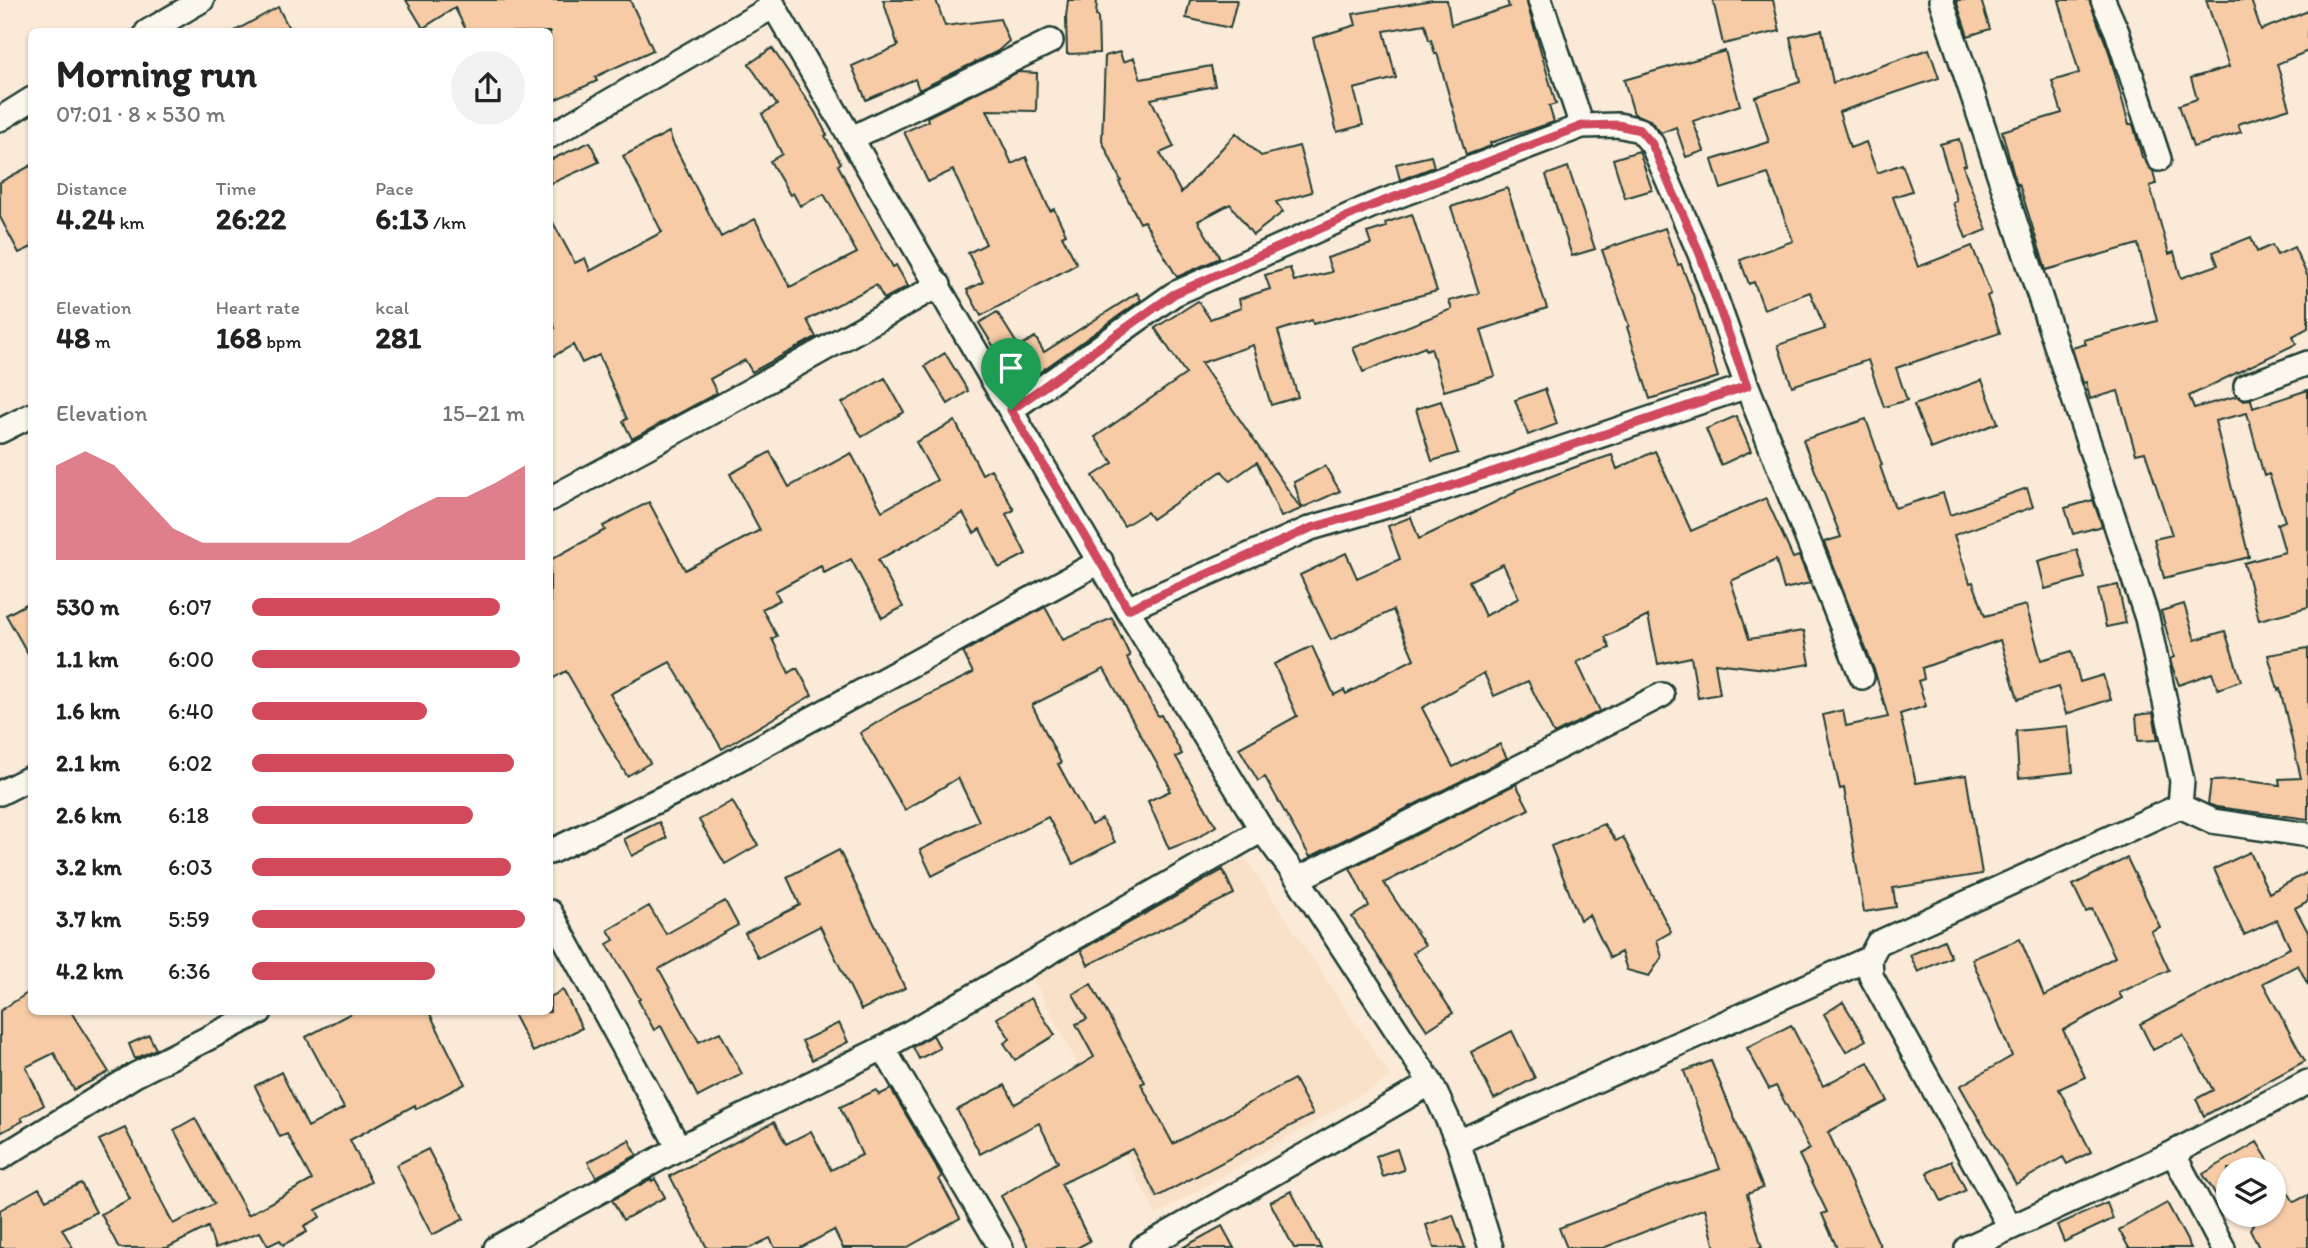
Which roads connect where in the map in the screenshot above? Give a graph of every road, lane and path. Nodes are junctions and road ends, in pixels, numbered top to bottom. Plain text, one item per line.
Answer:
1 (202, 0) edge
2 (1540, 0) edge
3 (1941, 0) edge
4 (2103, 0) edge
5 (772, 3) edge
6 (154, 28) edge
7 (1051, 41) dead end
8 (28, 102) edge
9 (0, 119) edge
10 (1582, 126) junction
11 (553, 134) edge
12 (852, 138) junction
13 (2159, 159) dead end
14 (939, 285) junction
15 (2308, 363) edge
16 (1747, 386) junction
17 (2246, 386) dead end
18 (1011, 410) junction
19 (28, 417) edge
20 (0, 431) edge
21 (553, 497) edge
22 (1101, 561) junction
23 (1128, 609) junction
24 (1862, 677) dead end
25 (1662, 695) dead end
26 (28, 779) edge
27 (0, 793) edge
28 (2180, 806) junction
29 (1262, 830) junction
30 (2308, 835) edge
31 (553, 851) edge
32 (1298, 879) junction
33 (553, 917) edge
34 (1870, 958) junction
35 (254, 1015) edge
36 (883, 1048) junction
37 (2308, 1082) edge
38 (1431, 1083) junction
39 (1458, 1142) junction
40 (679, 1148) junction
41 (2173, 1153) junction
42 (0, 1158) edge
43 (2010, 1227) junction
44 (496, 1248) edge
45 (1002, 1248) edge
46 (1143, 1248) edge
47 (1491, 1248) edge
48 (1967, 1248) edge
49 (2223, 1248) edge

1 - 6 street
2 - 10 street
3 - 28 street
4 - 13 street
5 - 11 street
5 - 12 street
7 - 12 street
8 - 9 street
10 - 16 street
10 - 18 street
12 - 14 street
14 - 18 street
14 - 21 street
15 - 17 street
16 - 23 street
16 - 24 street
18 - 22 street
19 - 20 street
22 - 23 street
22 - 31 street
23 - 29 street
25 - 32 street
26 - 27 street
28 - 30 street
28 - 34 street
29 - 32 street
29 - 36 street
32 - 38 street
33 - 40 street
34 - 39 street
34 - 43 street
35 - 42 street
36 - 40 street
36 - 45 street
37 - 41 street
38 - 39 street
38 - 46 street
39 - 47 street
40 - 44 street
41 - 43 street
41 - 49 street
43 - 48 street

